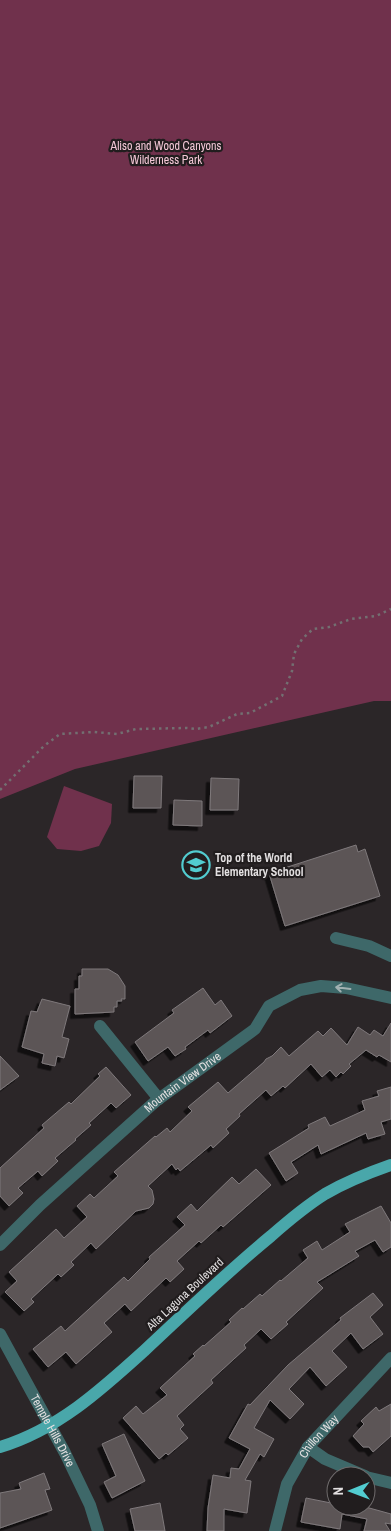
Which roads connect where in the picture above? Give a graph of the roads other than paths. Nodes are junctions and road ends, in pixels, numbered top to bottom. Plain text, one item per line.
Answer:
1 (336, 938) dead end
2 (391, 956) edge
3 (391, 998) edge
4 (100, 1026) dead end
5 (159, 1099) junction
6 (391, 1165) edge
7 (0, 1246) edge
8 (0, 1334) edge
9 (391, 1358) edge
10 (49, 1425) junction
11 (0, 1447) edge
12 (308, 1447) junction
13 (342, 1466) edge
14 (376, 1479) edge
15 (391, 1482) edge
16 (98, 1531) edge
17 (275, 1531) edge

1 - 2 street
3 -> 5 street, Mountain View Drive
4 - 5 street
5 - 7 street, Mountain View Drive
6 - 10 main road, Alta Laguna Boulevard
8 - 10 street, Temple Hills Drive
9 - 12 street, Chillon Way
10 - 11 main road, Alta Laguna Boulevard
10 - 16 street, Temple Hills Drive
12 - 13 street
12 - 17 street, Chillon Way
14 - 15 street

